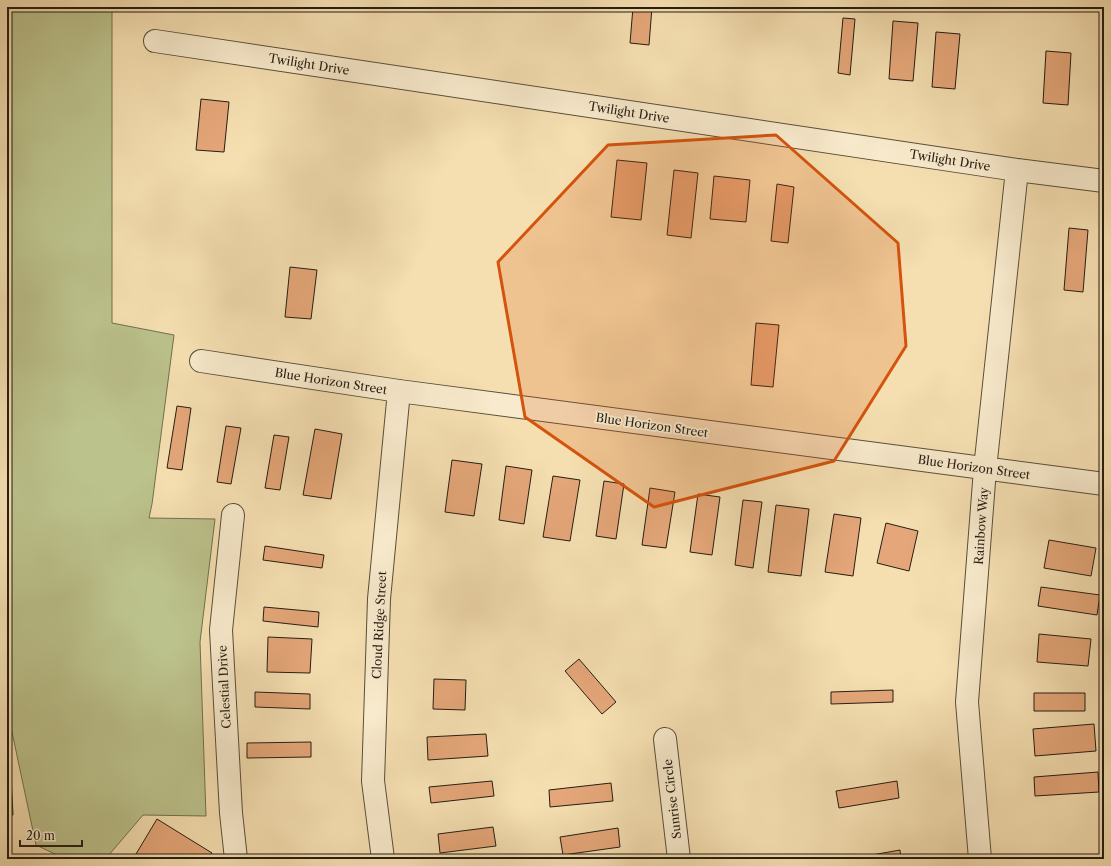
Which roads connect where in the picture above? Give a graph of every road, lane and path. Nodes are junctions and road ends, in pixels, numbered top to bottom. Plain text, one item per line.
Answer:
1 (154, 41) dead end
2 (1017, 170) junction
3 (1104, 181) edge
4 (201, 361) dead end
5 (399, 391) junction
6 (985, 468) junction
7 (1104, 484) edge
8 (233, 515) dead end
9 (665, 739) dead end
10 (236, 859) edge
11 (383, 859) edge
12 (679, 859) edge
13 (980, 859) edge

1 - 2 street, Twilight Drive
2 - 3 street, Twilight Drive
2 - 6 street, Rainbow Way
4 - 5 street, Blue Horizon Street
5 - 6 street, Blue Horizon Street
5 - 11 street, Cloud Ridge Street
6 - 7 street, Blue Horizon Street
6 - 13 street, Rainbow Way
8 - 10 street, Celestial Drive
9 - 12 street, Sunrise Circle

